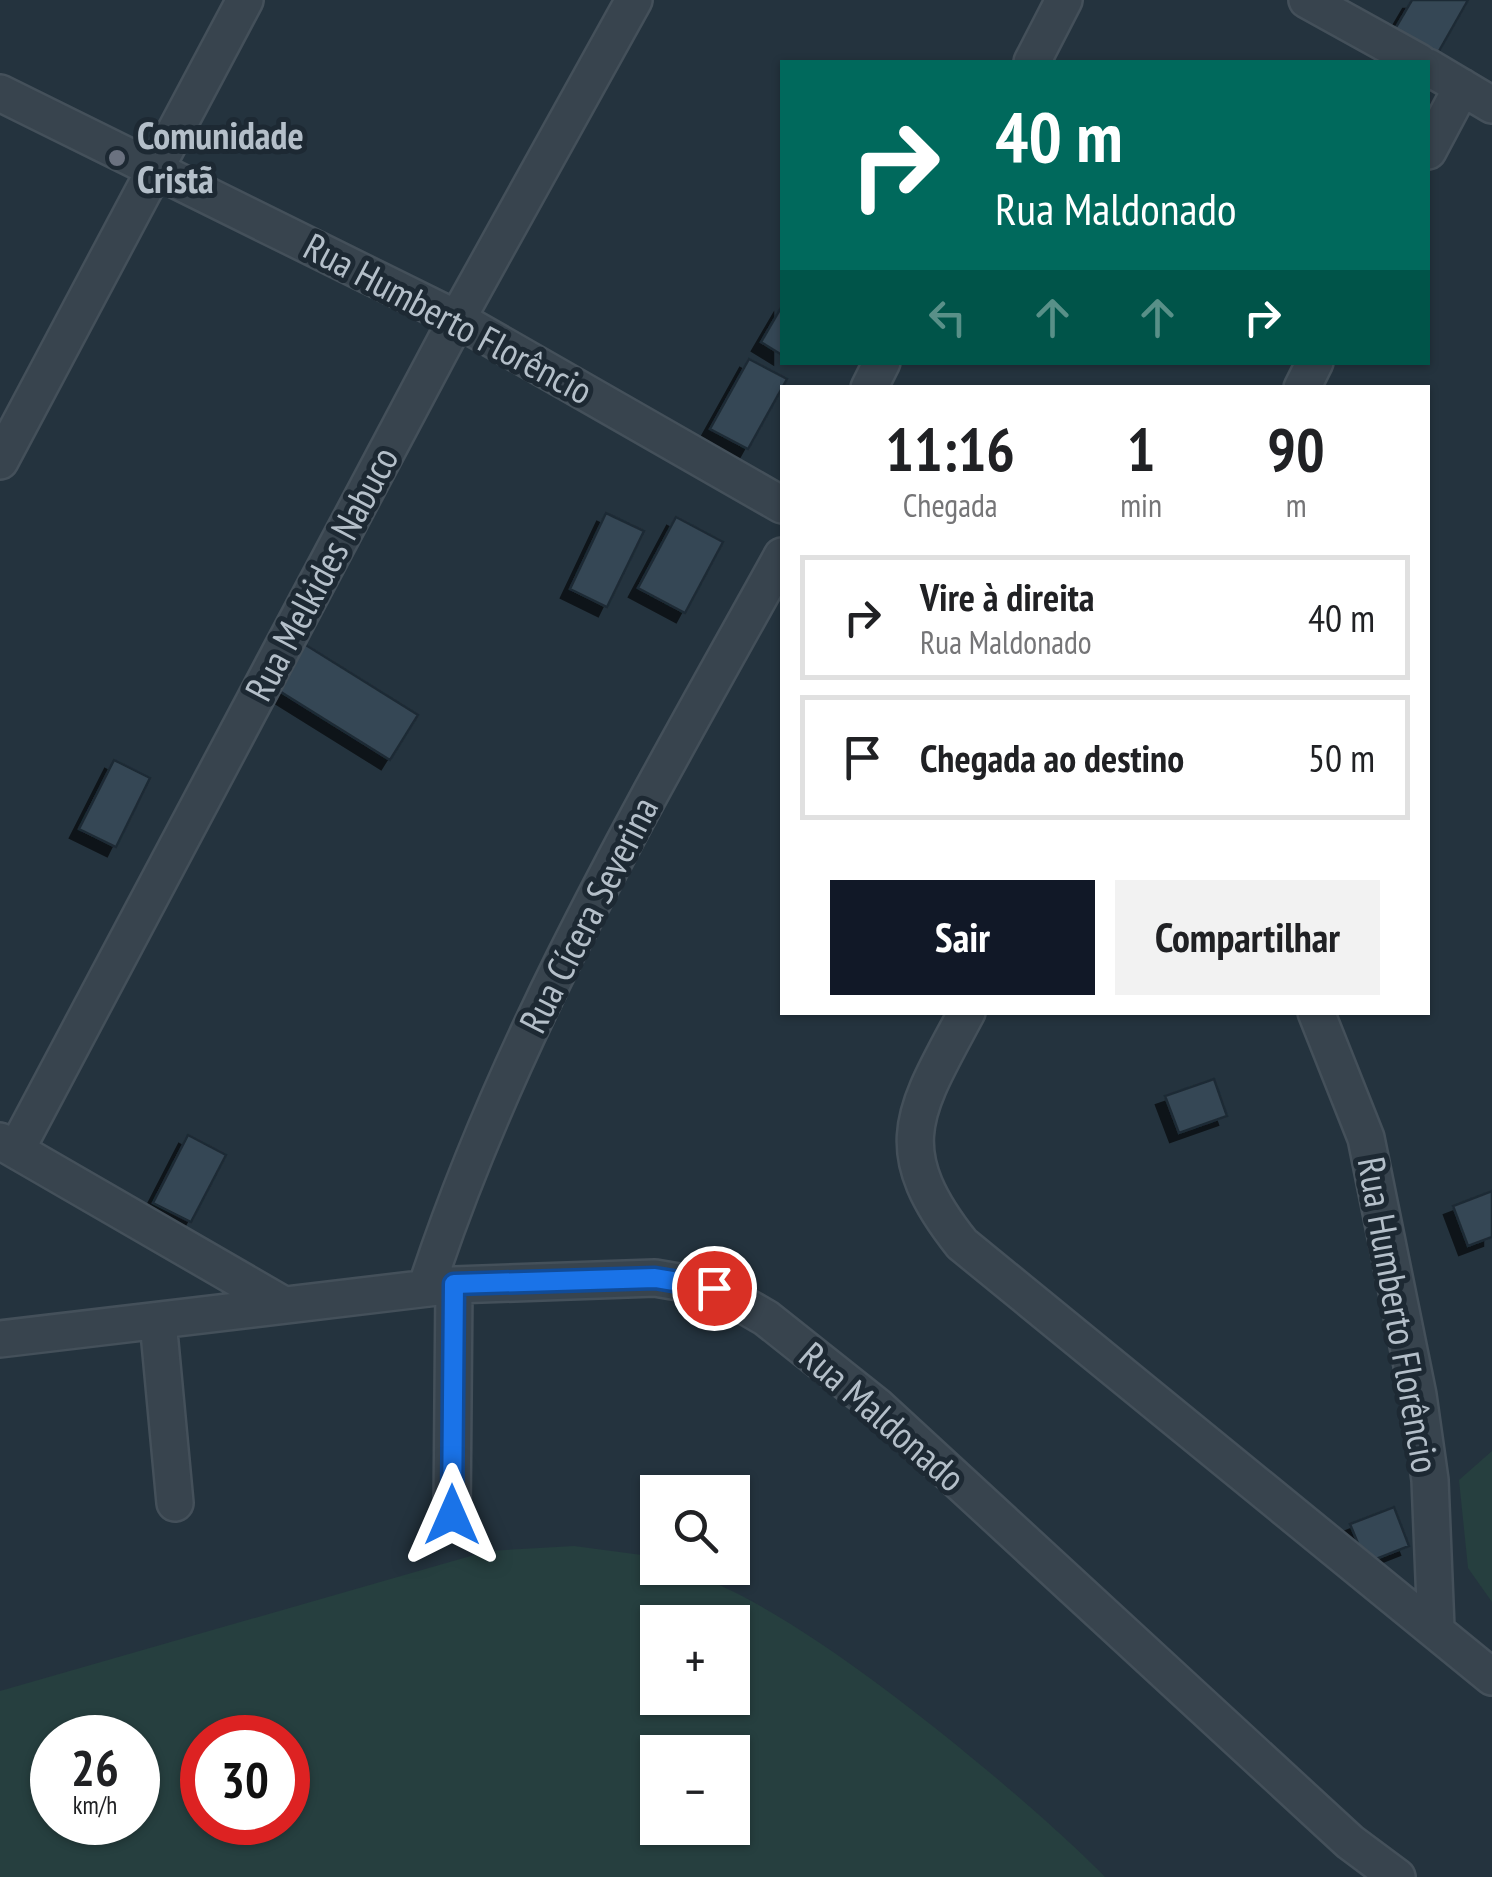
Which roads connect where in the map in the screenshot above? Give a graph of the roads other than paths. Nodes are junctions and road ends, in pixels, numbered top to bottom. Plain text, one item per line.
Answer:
1 (245, 0) edge
2 (634, 0) edge
3 (1064, 0) edge
4 (1308, 0) edge
5 (1033, 60) edge
6 (1415, 60) edge
7 (1430, 68) edge
8 (1462, 87) junction
9 (0, 93) edge
10 (1492, 105) edge
11 (1430, 147) edge
12 (156, 167) junction
13 (458, 319) junction
14 (0, 461) edge
15 (780, 504) edge
16 (780, 560) edge
17 (965, 1015) edge
18 (1317, 1015) edge
19 (8, 1146) edge
20 (440, 1286) junction
21 (282, 1304) junction
22 (158, 1321) junction
23 (0, 1338) edge
24 (175, 1503) dead end
25 (452, 1515) dead end
26 (1436, 1628) junction
27 (1492, 1677) edge
28 (1397, 1877) edge

1 - 12 street
2 - 13 street, Rua Melkides Nabuco
3 - 5 street
4 - 6 street
7 - 8 street
8 - 10 street
8 - 11 street
9 - 12 street, Rua Humberto Florêncio
12 - 13 street, Rua Humberto Florêncio
12 - 14 street
13 - 15 street, Rua Humberto Florêncio
13 - 19 street, Rua Melkides Nabuco
16 - 20 street, Rua Cícera Severina
17 - 26 street
18 - 26 street, Rua Humberto Florêncio
19 - 21 street
20 - 21 street, Rua Maldonado
20 - 25 street, Rua Cícera Severina
20 - 28 street, Rua Maldonado
21 - 22 street, Rua Maldonado
22 - 23 street, Rua Maldonado
22 - 24 street
26 - 27 street

